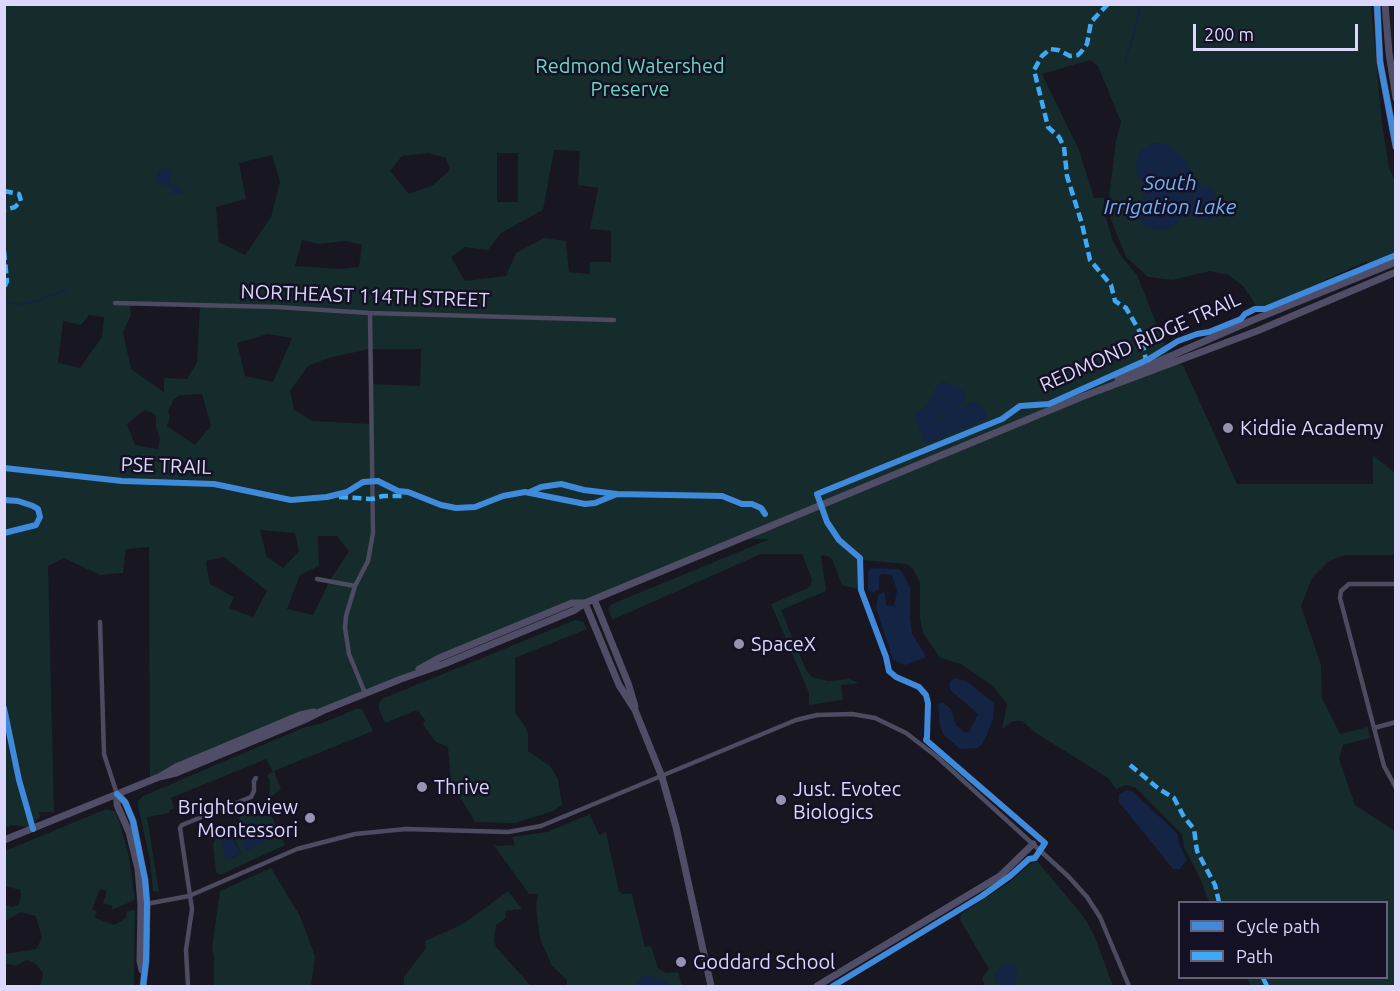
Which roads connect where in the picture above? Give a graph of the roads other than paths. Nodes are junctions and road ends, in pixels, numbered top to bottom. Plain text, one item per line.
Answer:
1 (1377, 4) edge
2 (1385, 4) edge
3 (1395, 98) edge
4 (1395, 147) edge
5 (1395, 262) edge
6 (1395, 272) edge
7 (115, 303) dead end
8 (370, 313) junction
9 (614, 320) dead end
10 (1084, 396) junction
11 (317, 579) dead end
12 (1395, 584) edge
13 (355, 586) junction
14 (594, 599) junction
15 (585, 603) junction
16 (100, 622) dead end
17 (365, 693) junction
18 (636, 710) junction
19 (1395, 722) edge
20 (1374, 728) junction
21 (662, 777) junction
22 (256, 778) dead end
23 (1395, 788) edge
24 (117, 794) junction
25 (4, 840) edge
26 (1034, 844) junction
27 (189, 896) junction
28 (144, 904) junction
29 (143, 987) edge
30 (188, 987) edge
31 (711, 987) edge
32 (817, 987) edge
33 (1129, 987) edge

1 - 4 main road
2 - 3 main road
5 - 10 main road
6 - 10 main road
7 - 8 street, NORTHEAST 114TH STREET
8 - 9 street, NORTHEAST 114TH STREET
8 - 13 street
10 - 14 main road
11 - 13 street
12 - 20 street
13 - 17 street
14 - 15 main road
14 - 18 main road
15 - 17 main road
15 - 18 main road
16 - 24 street
17 - 24 main road
18 - 21 main road
19 - 20 street
20 - 23 street
21 - 26 street
21 - 27 street
21 - 31 main road
22 - 27 street
24 - 25 main road
24 - 28 main road
26 - 32 main road
26 - 33 street
27 - 28 street
27 - 30 street
28 - 29 main road

